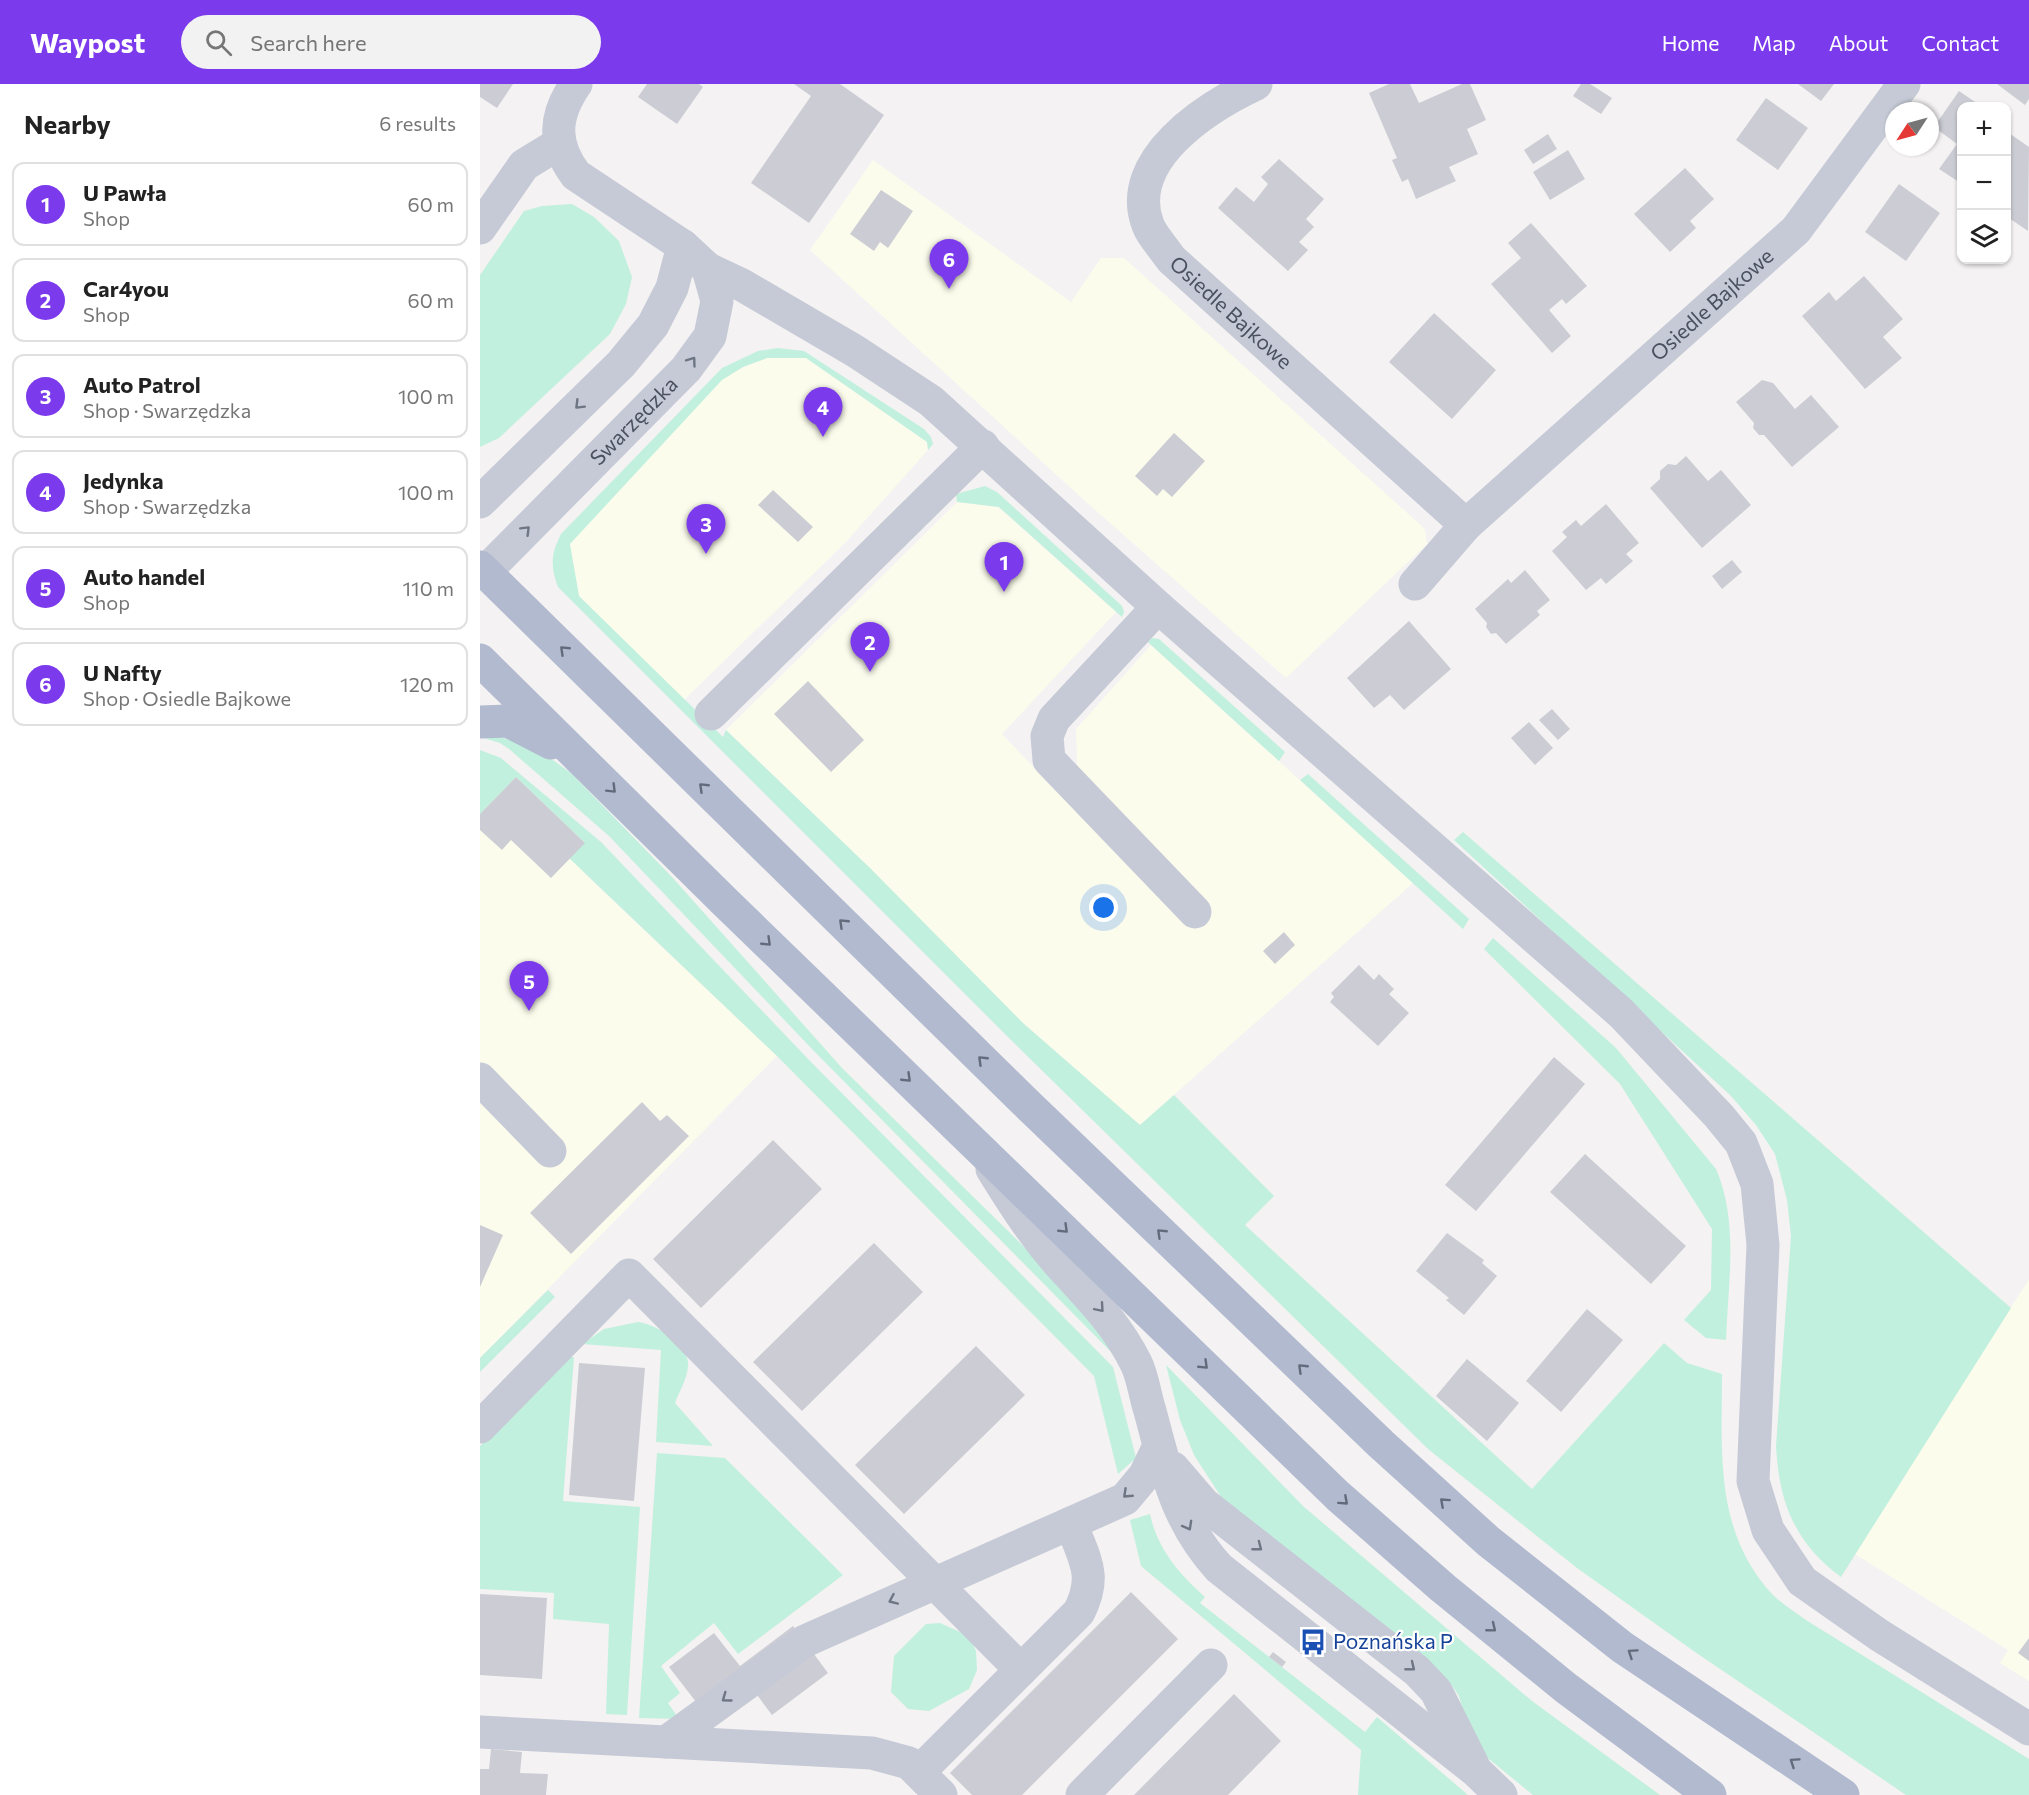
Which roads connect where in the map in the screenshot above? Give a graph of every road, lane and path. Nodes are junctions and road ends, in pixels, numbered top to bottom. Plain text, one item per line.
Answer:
1 (576, 84) edge
2 (1256, 84) edge
3 (1904, 84) edge
4 (560, 143) junction
5 (480, 228) edge
6 (683, 246) junction
7 (708, 269) junction
8 (982, 446) junction
9 (480, 502) edge
10 (1466, 525) junction
11 (482, 572) edge
12 (1415, 584) dead end
13 (1158, 607) junction
14 (480, 660) edge
15 (711, 714) dead end
16 (480, 722) edge
17 (589, 766) junction
18 (1195, 912) dead end
19 (480, 1079) edge
20 (977, 1144) junction
21 (550, 1151) dead end
22 (480, 1427) edge
23 (1159, 1446) junction
24 (1071, 1523) junction
25 (933, 1583) junction
26 (1210, 1665) dead end
27 (1021, 1670) junction
28 (2029, 1729) edge
29 (480, 1732) edge
30 (666, 1742) junction
31 (919, 1772) junction
32 (941, 1795) edge
33 (1082, 1795) edge
34 (1501, 1795) edge
35 (1710, 1795) edge
36 (1843, 1795) edge

1 - 4 street
2 - 10 street, Osiedle Bajkowe
3 - 10 street, Osiedle Bajkowe
4 - 5 street
4 - 6 street
6 - 7 street
6 -> 9 street
7 - 8 street
11 -> 7 street, Swarzędzka
8 - 13 street
8 - 15 street
10 - 12 street, Osiedle Bajkowe
36 -> 11 main road
13 - 18 street
13 - 28 street
14 - 17 main road
16 - 17 main road
17 -> 20 main road
19 - 21 street
20 -> 23 street
20 -> 35 main road
22 - 25 street
23 -> 24 street
23 -> 34 street
24 - 25 street
24 - 27 street
25 - 27 street
25 -> 30 street
26 - 33 street
27 - 31 street
29 - 30 street
30 - 31 street
31 - 32 street

